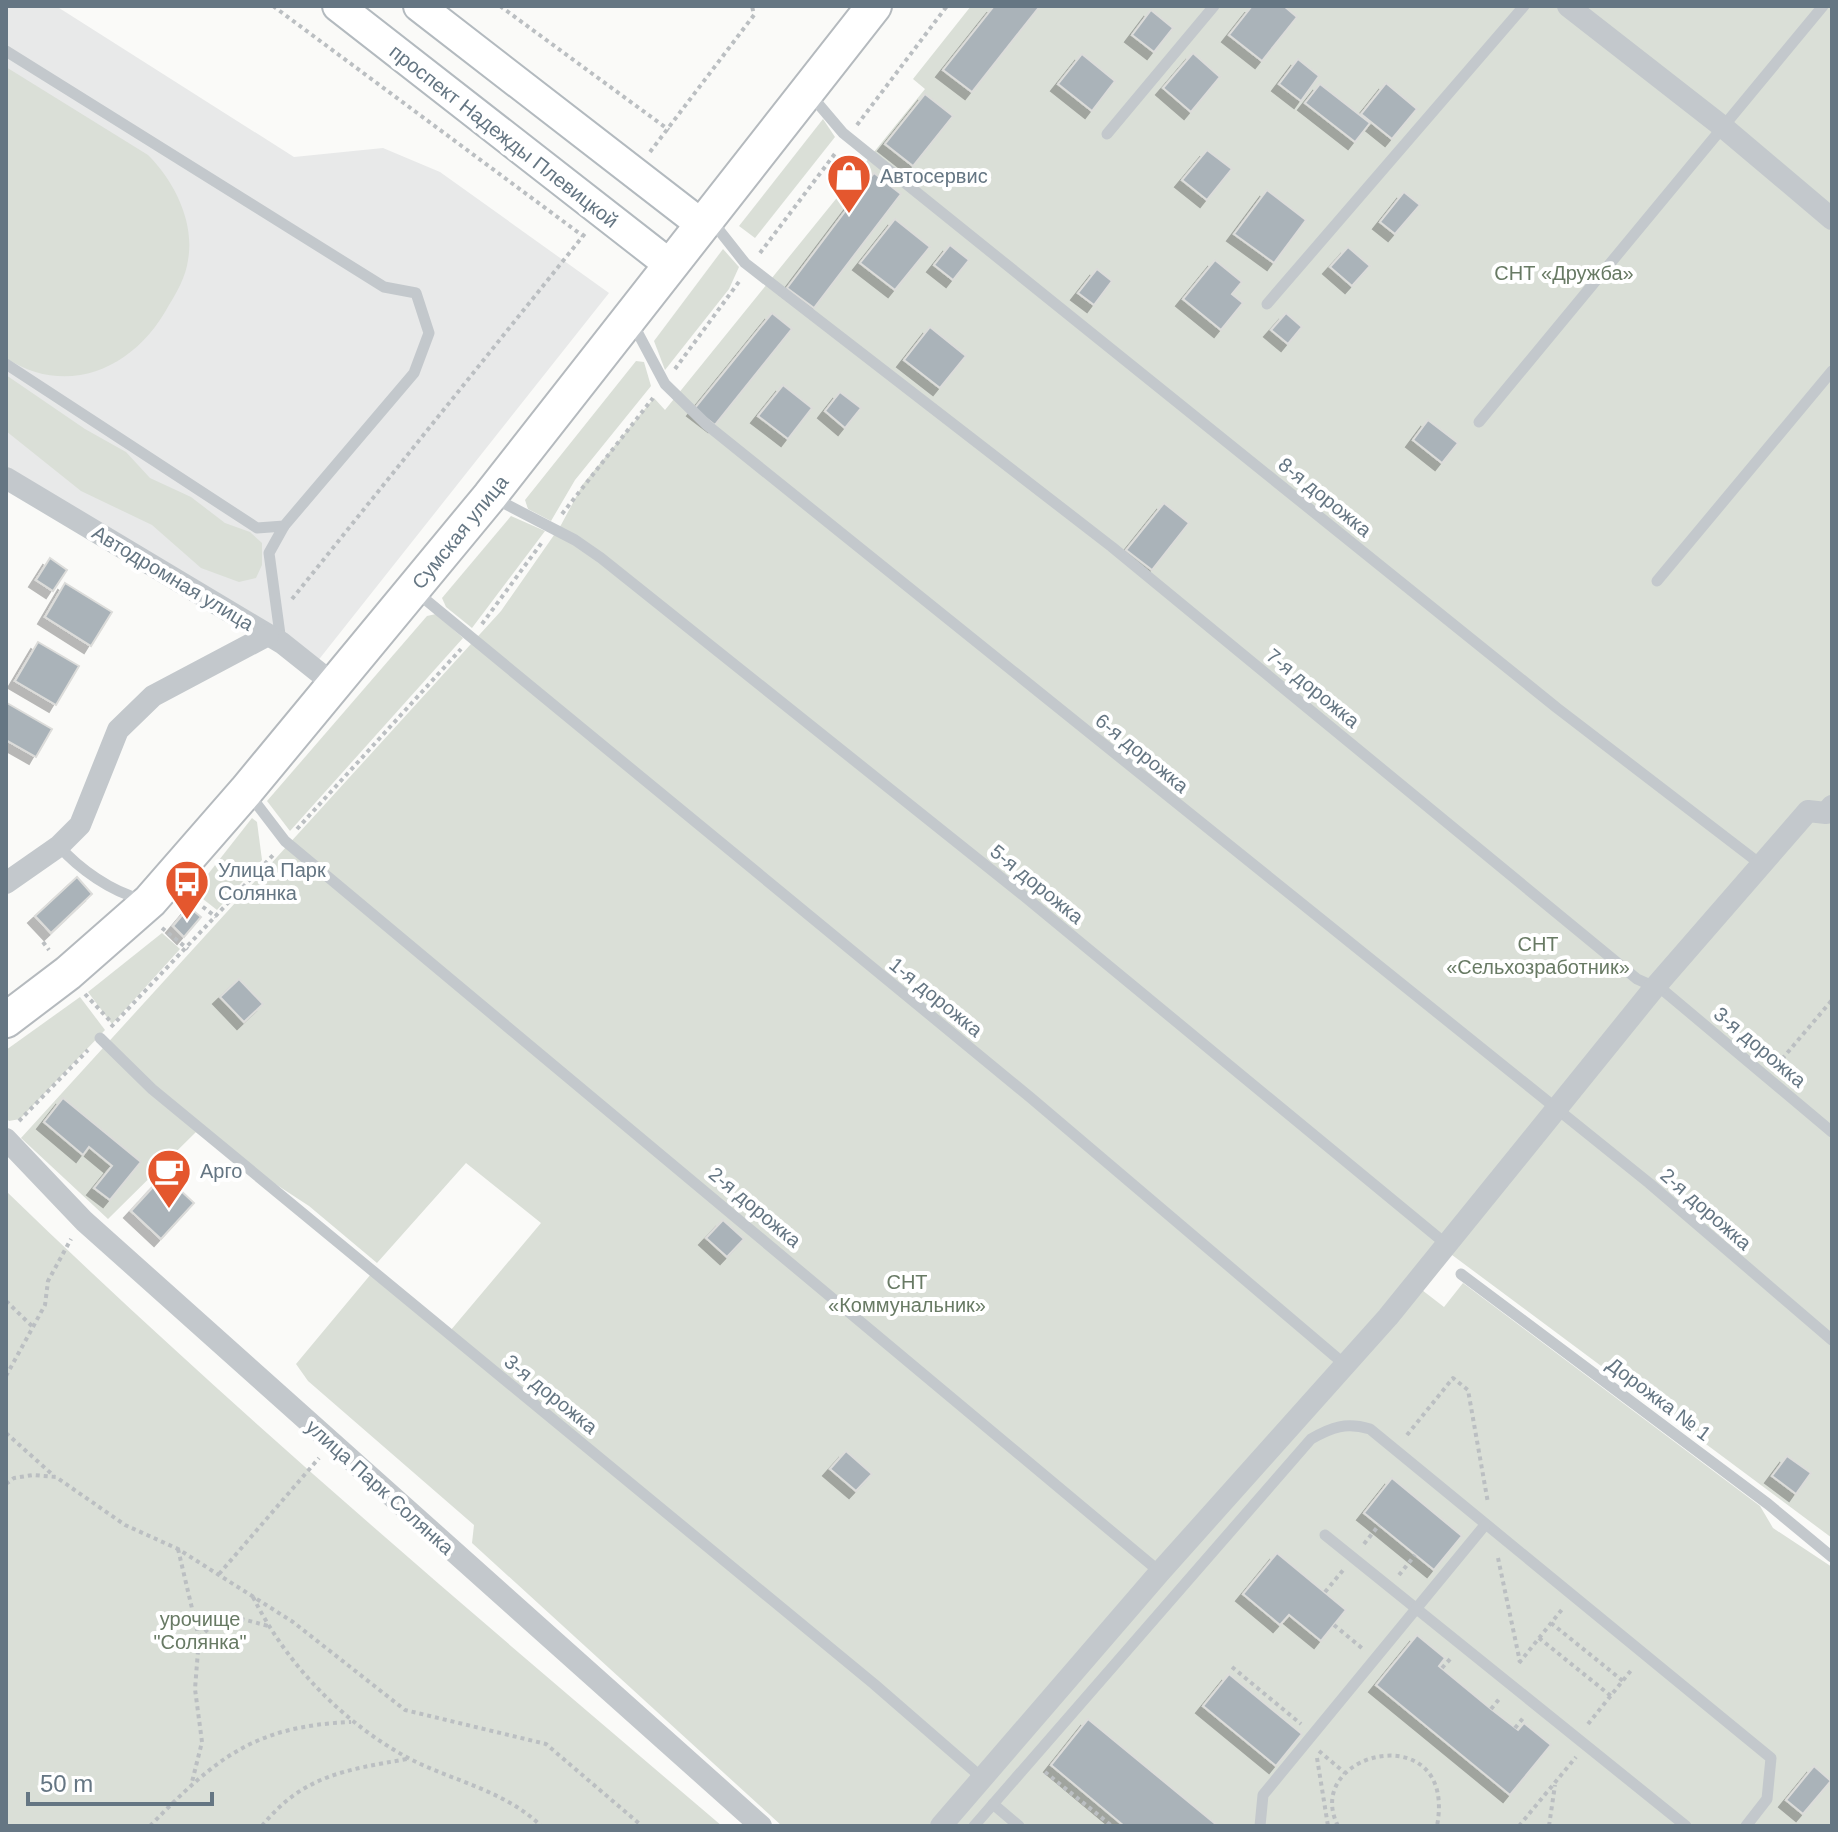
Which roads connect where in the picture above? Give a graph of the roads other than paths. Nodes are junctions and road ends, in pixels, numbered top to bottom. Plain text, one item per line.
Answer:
1 (338, 6) edge
2 (419, 6) edge
3 (874, 6) edge
4 (1214, 6) edge
5 (1524, 6) edge
6 (1568, 6) edge
7 (1823, 6) edge
8 (6, 51) edge
9 (807, 91) junction
10 (1723, 127) junction
11 (1107, 134) dead end
12 (1832, 219) edge
13 (705, 221) junction
14 (670, 265) junction
15 (1267, 304) dead end
16 (630, 318) junction
17 (6, 364) edge
18 (1832, 371) edge
19 (1479, 422) dead end
20 (6, 478) edge
21 (490, 496) junction
22 (284, 526) junction
23 (1657, 581) dead end
24 (414, 590) junction
25 (276, 632) junction
26 (336, 686) junction
27 (246, 791) junction
28 (1830, 812) edge
29 (59, 846) junction
30 (1759, 863) junction
31 (6, 883) edge
32 (166, 913) junction
33 (1659, 989) junction
34 (6, 1020) edge
35 (100, 1038) road end
36 (1555, 1108) junction
37 (11, 1132) edge
38 (1832, 1132) edge
39 (1446, 1244) junction
40 (1461, 1274) dead end
41 (1832, 1340) edge
42 (1343, 1363) junction
43 (1485, 1525) junction
44 (1325, 1535) dead end
45 (1832, 1557) edge
46 (1160, 1572) junction
47 (1416, 1608) junction
48 (981, 1777) junction
49 (993, 1804) junction
50 (761, 1826) edge
51 (941, 1826) edge
52 (974, 1826) edge
53 (1019, 1826) edge
54 (1260, 1826) edge
55 (1686, 1826) edge
56 (1746, 1826) edge

1 - 14 main road, проспект Надежды Плевицкой
2 - 13 main road
3 - 9 main road, Сумская улица
4 - 11 lane
5 - 15 lane
6 - 10 street
7 - 10 lane
8 - 22 lane
9 - 13 main road, Сумская улица
9 - 30 lane, 8-я дорожка
10 - 12 street
10 - 19 lane
13 - 14 main road, Сумская улица
13 - 33 lane, 7-я дорожка
14 - 16 main road, Сумская улица
16 - 21 main road, Сумская улица
16 - 36 lane, 6-я дорожка
17 - 22 lane
18 - 23 lane
20 - 25 street, Автодромная улица
21 - 24 main road, Сумская улица
21 - 39 lane, 5-я дорожка
22 - 25 lane
24 - 26 main road, Сумская улица
24 - 42 lane, 1-я дорожка
25 - 26 street, Автодромная улица
25 - 29 street
26 - 27 main road, Сумская улица
27 - 32 main road, Сумская улица
27 - 46 lane, 2-я дорожка
28 - 30 street
29 - 31 street
29 - 32 lane
30 - 33 street
32 - 34 main road, Сумская улица
33 - 36 street
33 - 38 lane, 3-я дорожка
35 - 48 lane, 3-я дорожка
36 - 39 street
36 - 41 lane, 2-я дорожка
37 - 50 street, улица Парк Солянка
39 - 42 street
40 - 45 lane, Дорожка № 1
42 - 46 street
43 - 47 lane
43 - 49 lane
43 - 56 lane
44 - 47 lane
46 - 48 street
47 - 54 lane
47 - 55 lane
48 - 51 street
49 - 52 lane
49 - 53 lane

